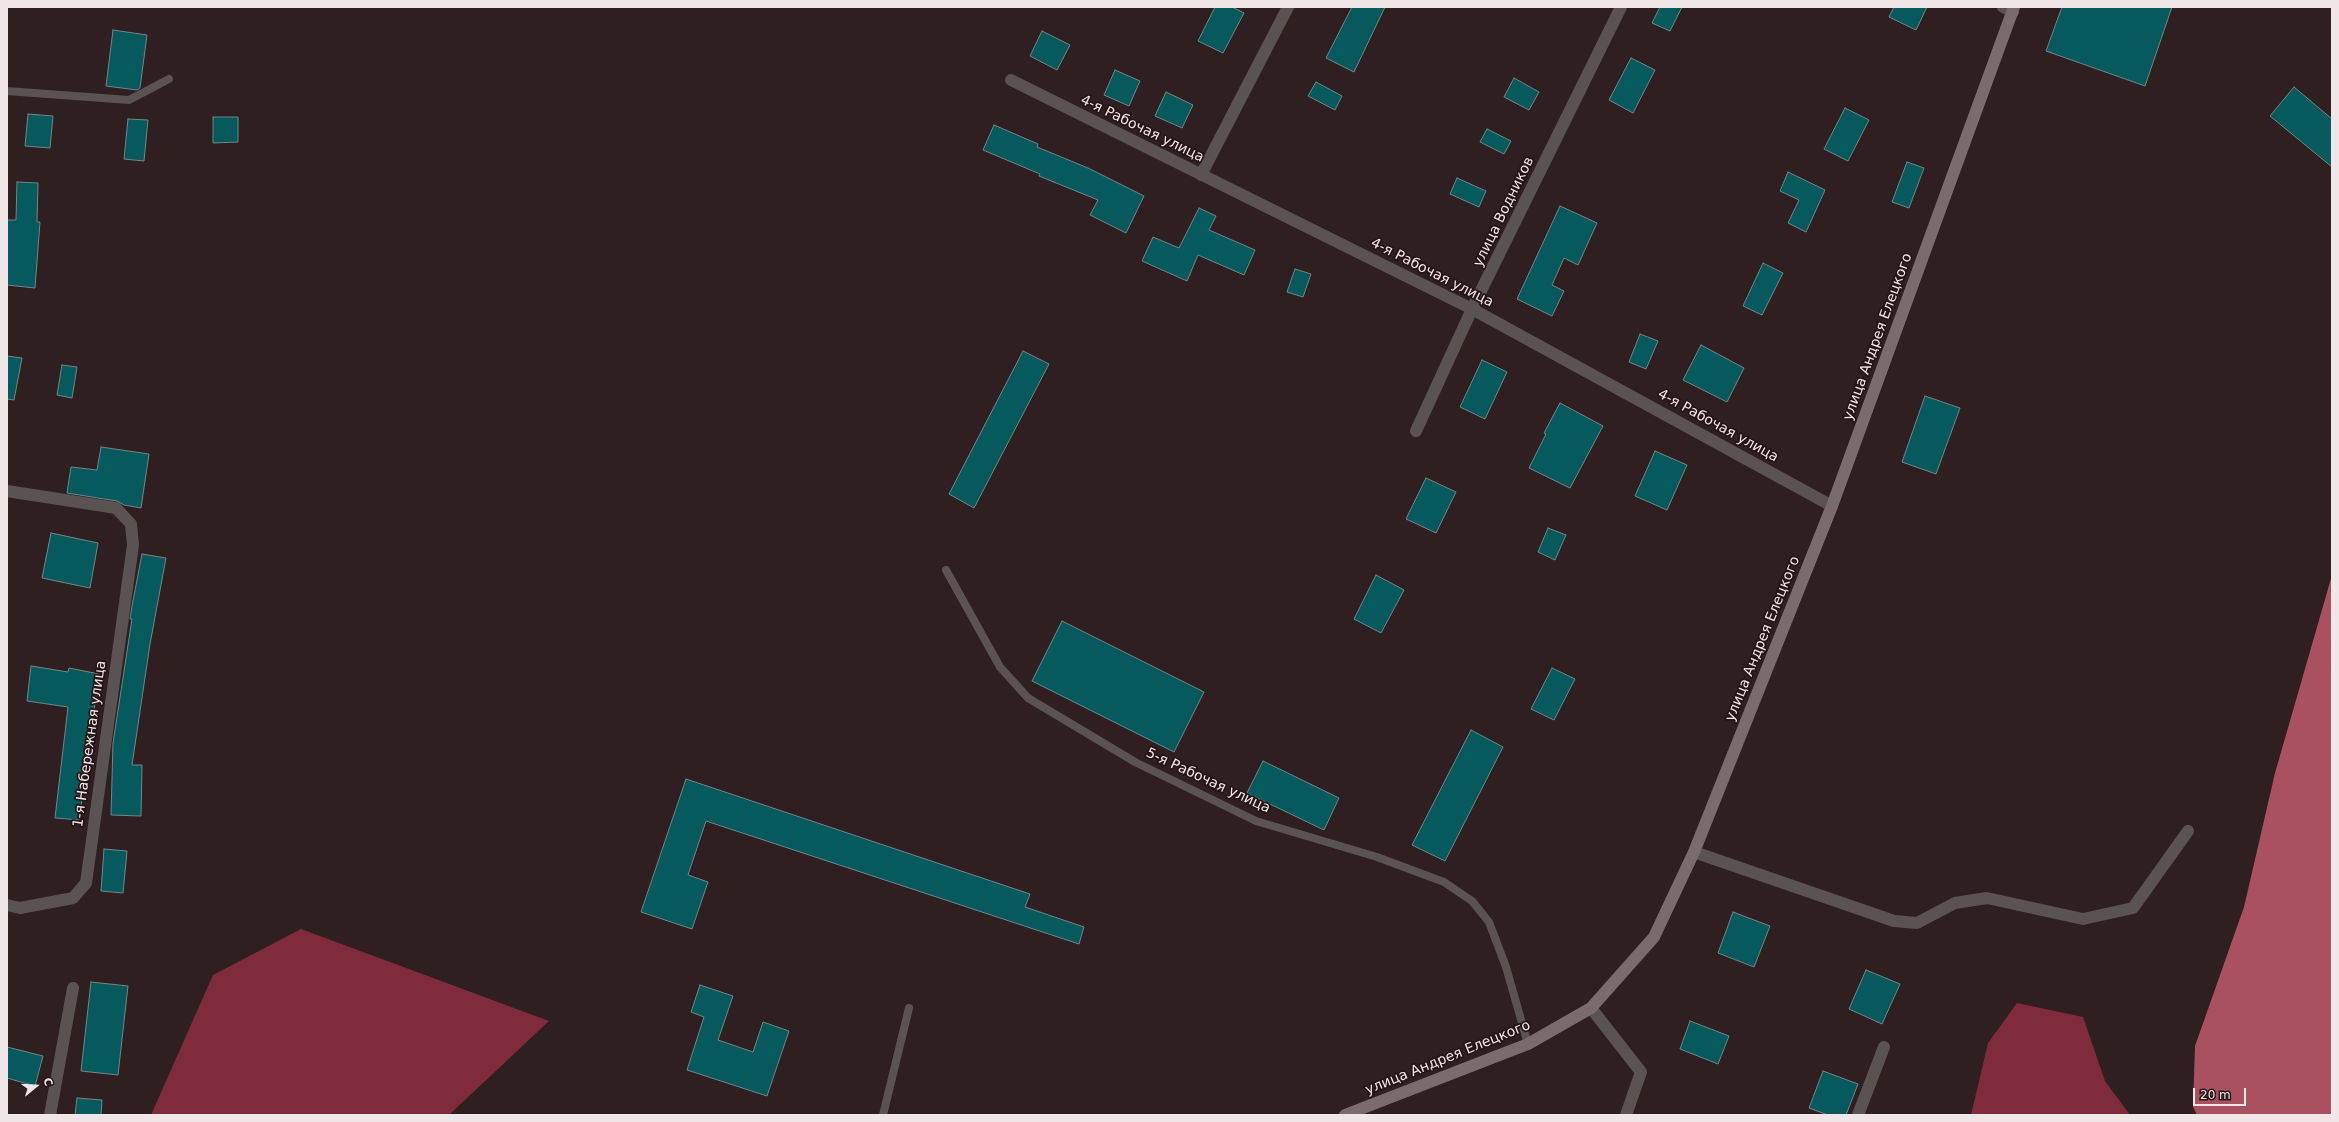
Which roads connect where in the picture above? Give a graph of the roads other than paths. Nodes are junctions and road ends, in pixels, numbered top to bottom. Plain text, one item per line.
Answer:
1 (1288, 7) edge
2 (1621, 7) edge
3 (2010, 9) edge
4 (169, 79) dead end
5 (1011, 80) dead end
6 (7, 91) edge
7 (1201, 175) junction
8 (1472, 309) junction
9 (1416, 431) dead end
10 (7, 491) edge
11 (1832, 506) junction
12 (946, 570) dead end
13 (2188, 831) dead end
14 (1694, 852) junction
15 (7, 905) edge
16 (73, 988) dead end
17 (909, 1008) dead end
18 (1591, 1008) junction
19 (1528, 1044) junction
20 (1884, 1047) dead end
21 (50, 1115) edge
22 (883, 1115) edge
23 (1345, 1115) edge
24 (1626, 1115) edge
25 (1858, 1115) edge

1 - 7 street
2 - 8 street, улица Водников
3 - 11 main road, улица Андрея Елецкого
4 - 6 lane
5 - 7 street, 4-я Рабочая улица
7 - 8 street, 4-я Рабочая улица
8 - 9 street, улица Водников
8 - 11 street, 4-я Рабочая улица
10 - 15 street, 1-я Набережная улица
11 - 14 main road, улица Андрея Елецкого
12 - 19 lane, 5-я Рабочая улица
13 - 14 street
14 - 18 main road, улица Андрея Елецкого
16 - 21 street
17 - 22 lane
18 - 19 main road, улица Андрея Елецкого
18 - 24 street
19 - 23 main road, улица Андрея Елецкого
20 - 25 street

